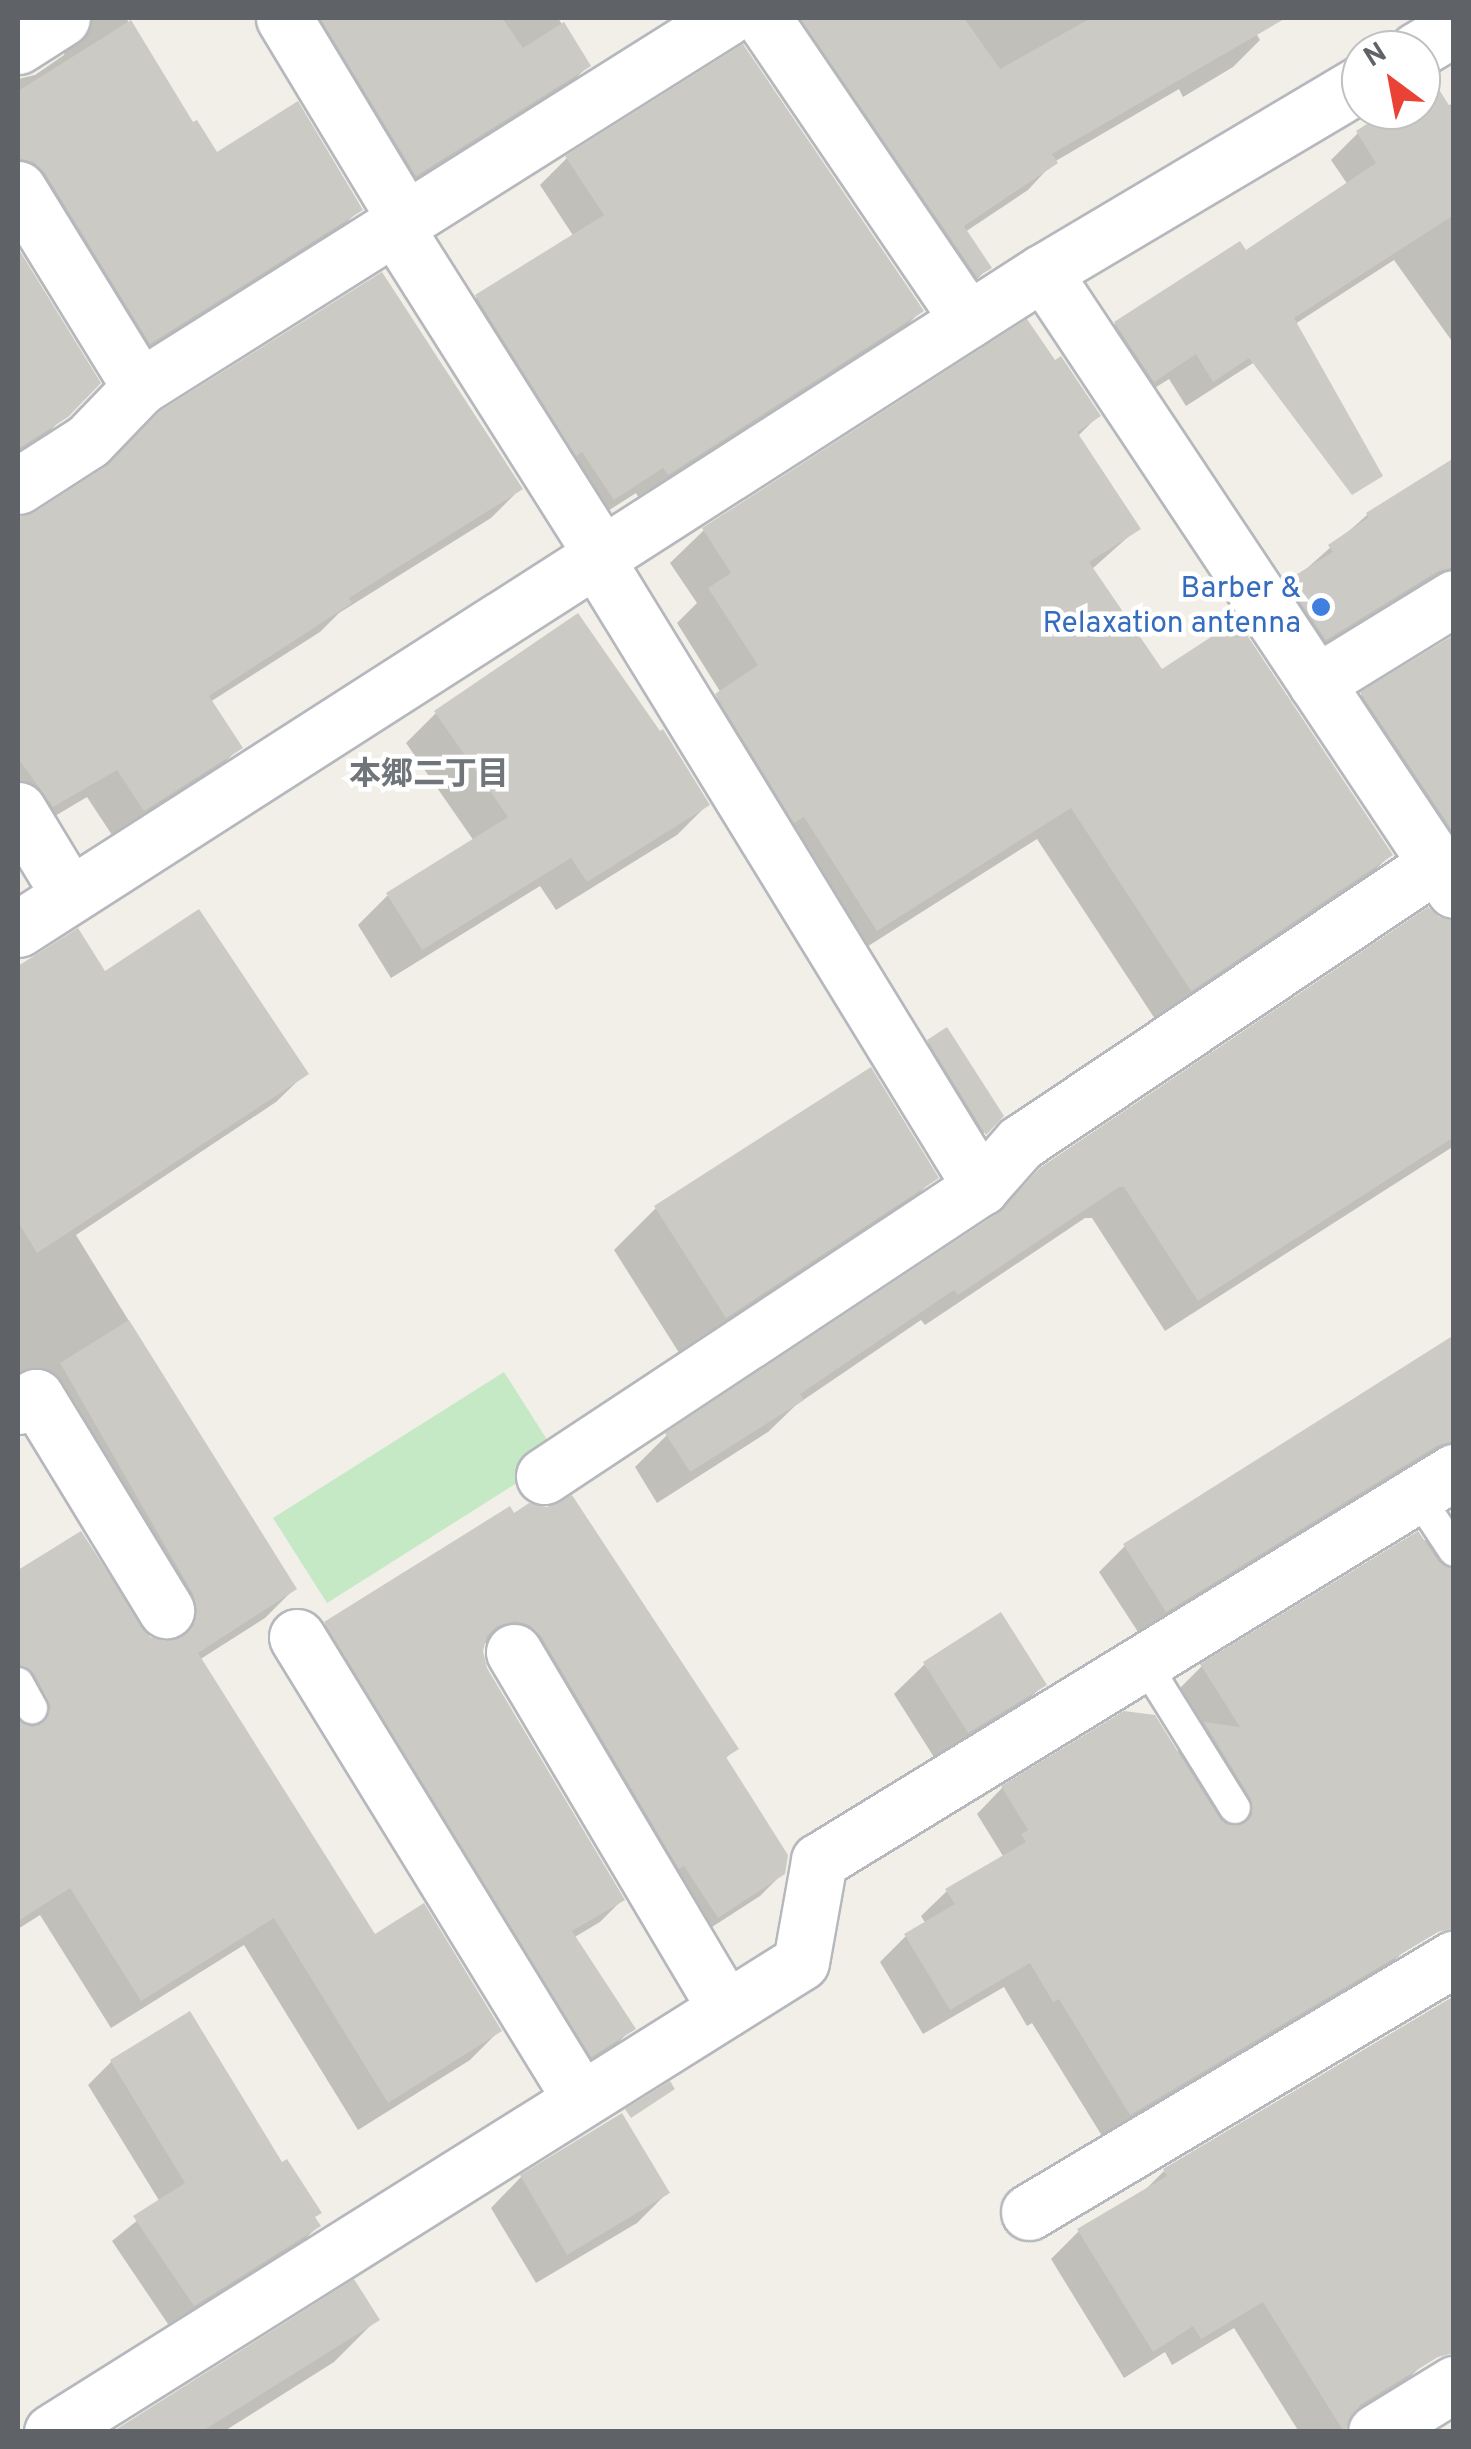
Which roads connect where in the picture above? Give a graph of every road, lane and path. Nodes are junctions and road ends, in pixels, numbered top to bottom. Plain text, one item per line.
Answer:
1 (62, 18) edge
2 (284, 18) edge
3 (726, 18) edge
4 (763, 18) edge
5 (18, 46) edge
6 (1341, 95) edge
7 (18, 189) edge
8 (400, 224) junction
9 (1043, 272) junction
10 (968, 320) junction
11 (140, 387) junction
12 (18, 486) edge
13 (599, 557) junction
14 (1454, 598) edge
15 (1316, 682) junction
16 (18, 810) edge
17 (1448, 879) edge
18 (70, 896) junction
19 (18, 929) edge
20 (981, 1188) junction
21 (18, 1406) edge
22 (544, 1476) dead end
23 (1435, 1484) edge
24 (1454, 1551) edge
25 (166, 1610) dead end
26 (297, 1638) dead end
27 (514, 1652) dead end
28 (1144, 1662) junction
29 (1235, 1808) dead end
30 (1454, 1959) edge
31 (726, 2009) junction
32 (580, 2098) junction
33 (1029, 2212) dead end
34 (1454, 2384) edge
35 (52, 2432) edge
36 (1376, 2432) edge

1 - 5 street
2 - 8 street
3 - 8 street
4 - 10 street
6 - 9 street
7 - 11 street
8 - 11 street
8 - 13 street
9 - 10 street
9 - 15 street
10 - 13 street
11 - 12 street
13 - 18 street
13 - 20 street
14 - 15 street
15 - 17 street
16 - 18 street
17 - 20 street
18 - 19 street
20 - 22 street
21 - 25 street
23 - 24 lane
23 - 28 street
26 - 32 street
27 - 31 street
28 - 29 lane
28 - 31 street
30 - 33 street
31 - 32 street
32 - 35 street
34 - 36 street

